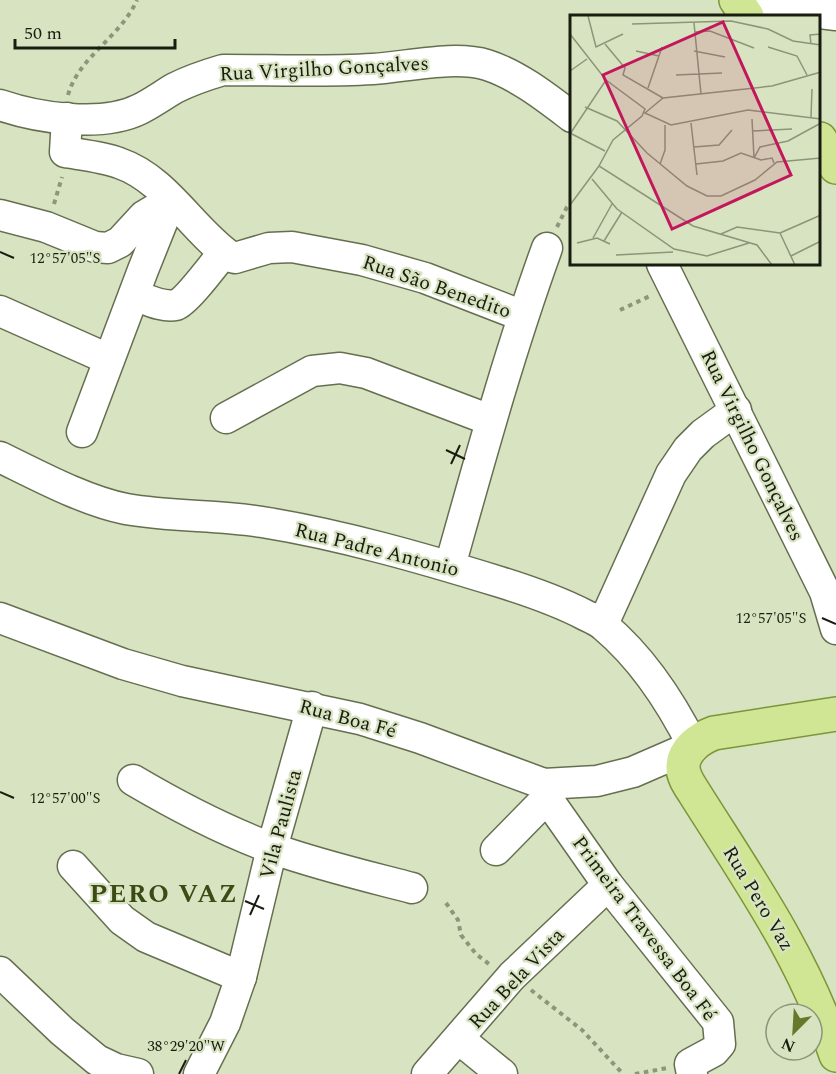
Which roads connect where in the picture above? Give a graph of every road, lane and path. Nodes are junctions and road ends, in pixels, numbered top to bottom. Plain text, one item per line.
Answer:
1 (137, 0) edge
2 (746, 6) edge
3 (836, 15) edge
4 (0, 105) edge
5 (570, 115) edge
6 (67, 118) junction
7 (821, 142) edge
8 (65, 152) junction
9 (836, 167) edge
10 (171, 201) junction
11 (0, 215) edge
12 (46, 227) junction
13 (547, 248) dead end
14 (224, 252) junction
15 (667, 274) edge
16 (134, 295) junction
17 (620, 310) dead end
18 (0, 311) edge
19 (523, 316) junction
20 (108, 359) junction
21 (736, 411) junction
22 (226, 418) dead end
23 (490, 420) junction
24 (82, 432) dead end
25 (0, 457) edge
26 (450, 567) junction
27 (0, 618) edge
28 (603, 624) junction
29 (836, 629) edge
30 (312, 707) junction
31 (836, 714) edge
32 (693, 746) junction
33 (133, 780) dead end
34 (545, 791) junction
35 (272, 848) junction
36 (496, 850) dead end
37 (73, 866) dead end
38 (608, 885) junction
39 (412, 888) dead end
40 (0, 972) edge
41 (241, 977) junction
42 (459, 1039) junction
43 (834, 1044) edge
44 (691, 1069) edge
45 (138, 1074) edge
46 (199, 1074) edge
47 (427, 1074) edge
48 (502, 1074) edge
49 (635, 1074) edge

1 - 6 path
2 - 3 street
4 - 6 street, Rua Virgilho Gonçalves
5 - 6 street, Rua Virgilho Gonçalves
6 - 8 street
7 - 9 main road
8 - 10 street
8 - 12 path
10 - 12 street
10 - 14 street
10 - 16 street
11 - 12 street
13 - 19 street
14 - 16 street
14 - 19 street, Rua São Benedito
15 - 17 path
15 - 21 street, Rua Virgilho Gonçalves
16 - 20 street
18 - 20 street
19 - 23 street
20 - 24 street
21 - 28 street
21 - 29 street, Rua Virgilho Gonçalves
22 - 23 street
23 - 26 street
25 - 26 street, Rua Padre Antonio
26 - 28 street, Rua Padre Antonio
27 - 30 street, Rua Boa Fé
28 - 32 street, Rua Padre Antonio
30 - 34 street, Rua Boa Fé
30 - 35 street, Vila Paulista
31 - 32 main road
32 - 34 street, Rua Boa Fé
32 - 43 main road, Rua Pero Vaz
33 - 35 street
34 - 36 street
34 - 38 street, Primeira Travessa Boa Fé
35 - 39 street
35 - 41 street, Vila Paulista
37 - 41 street
38 - 42 street, Rua Bela Vista
38 - 44 street, Primeira Travessa Boa Fé
40 - 45 street
41 - 46 street, Vila Paulista
42 - 47 street, Rua Bela Vista
42 - 48 street
44 - 49 path

